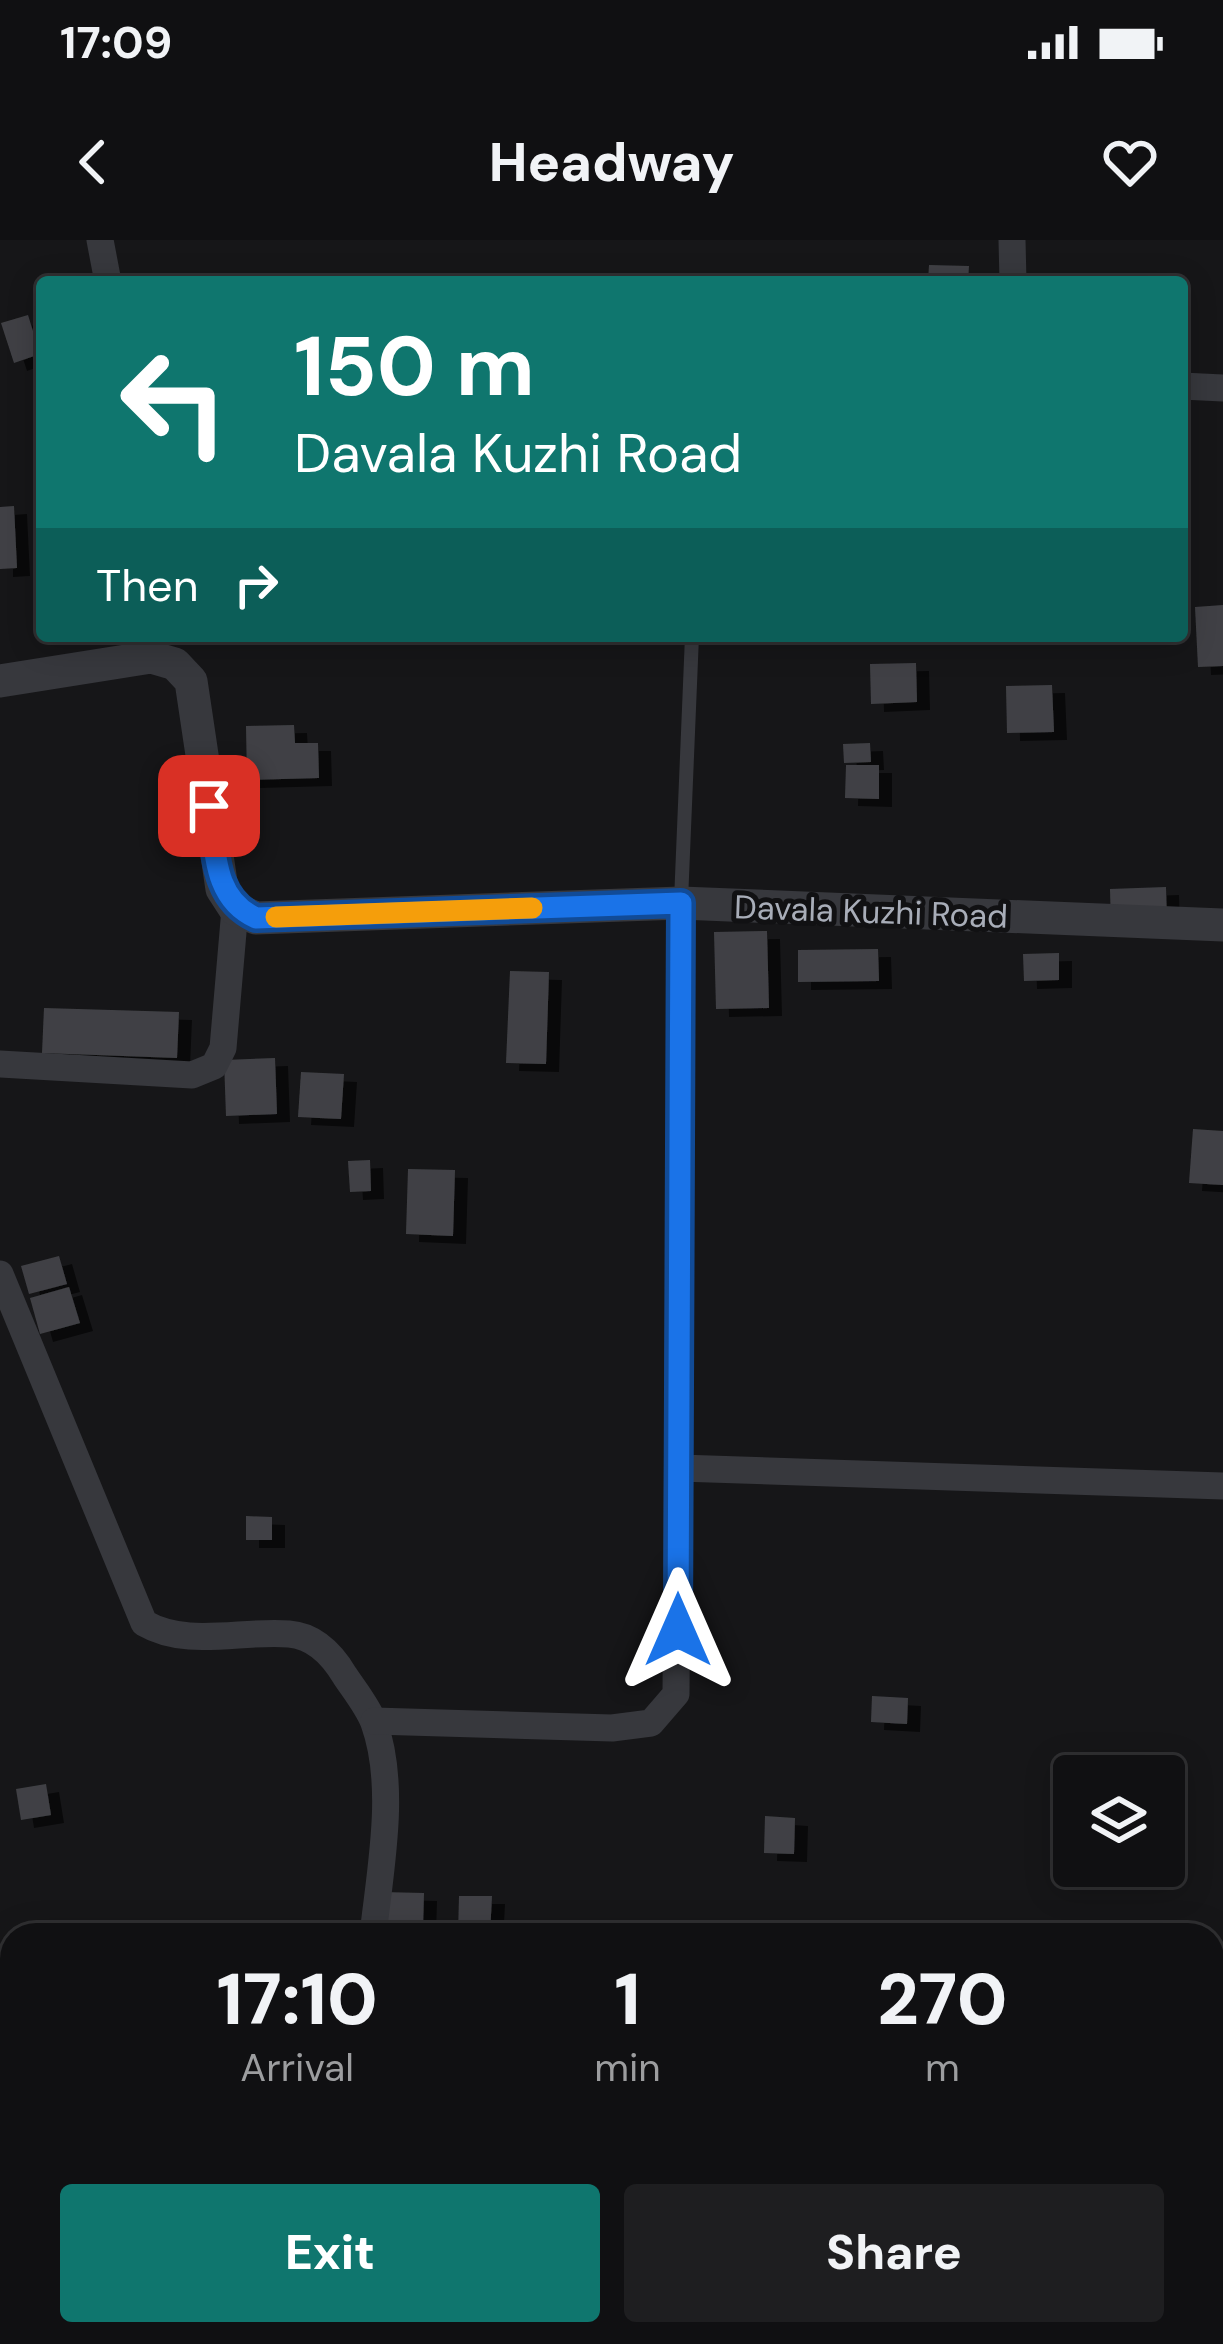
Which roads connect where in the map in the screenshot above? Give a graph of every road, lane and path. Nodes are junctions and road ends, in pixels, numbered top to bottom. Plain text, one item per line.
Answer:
1 (100, 240) edge
2 (1012, 240) edge
3 (107, 276) edge
4 (1013, 276) edge
5 (1188, 386) edge
6 (1223, 388) edge
7 (692, 642) edge
8 (173, 650) edge
9 (0, 681) edge
10 (681, 903) junction
11 (235, 909) junction
12 (1223, 926) edge
13 (0, 1064) edge
14 (0, 1274) edge
15 (679, 1468) junction
16 (1223, 1486) edge
17 (374, 1721) junction
18 (374, 1923) edge

1 - 3 street
2 - 4 street
5 - 6 street
7 - 10 lane
8 - 9 street
8 - 11 street
10 - 11 street, Davala Kuzhi Road
10 - 12 street, Davala Kuzhi Road
10 - 15 street
11 - 13 street
14 - 17 street
15 - 16 street
15 - 17 street
17 - 18 street

